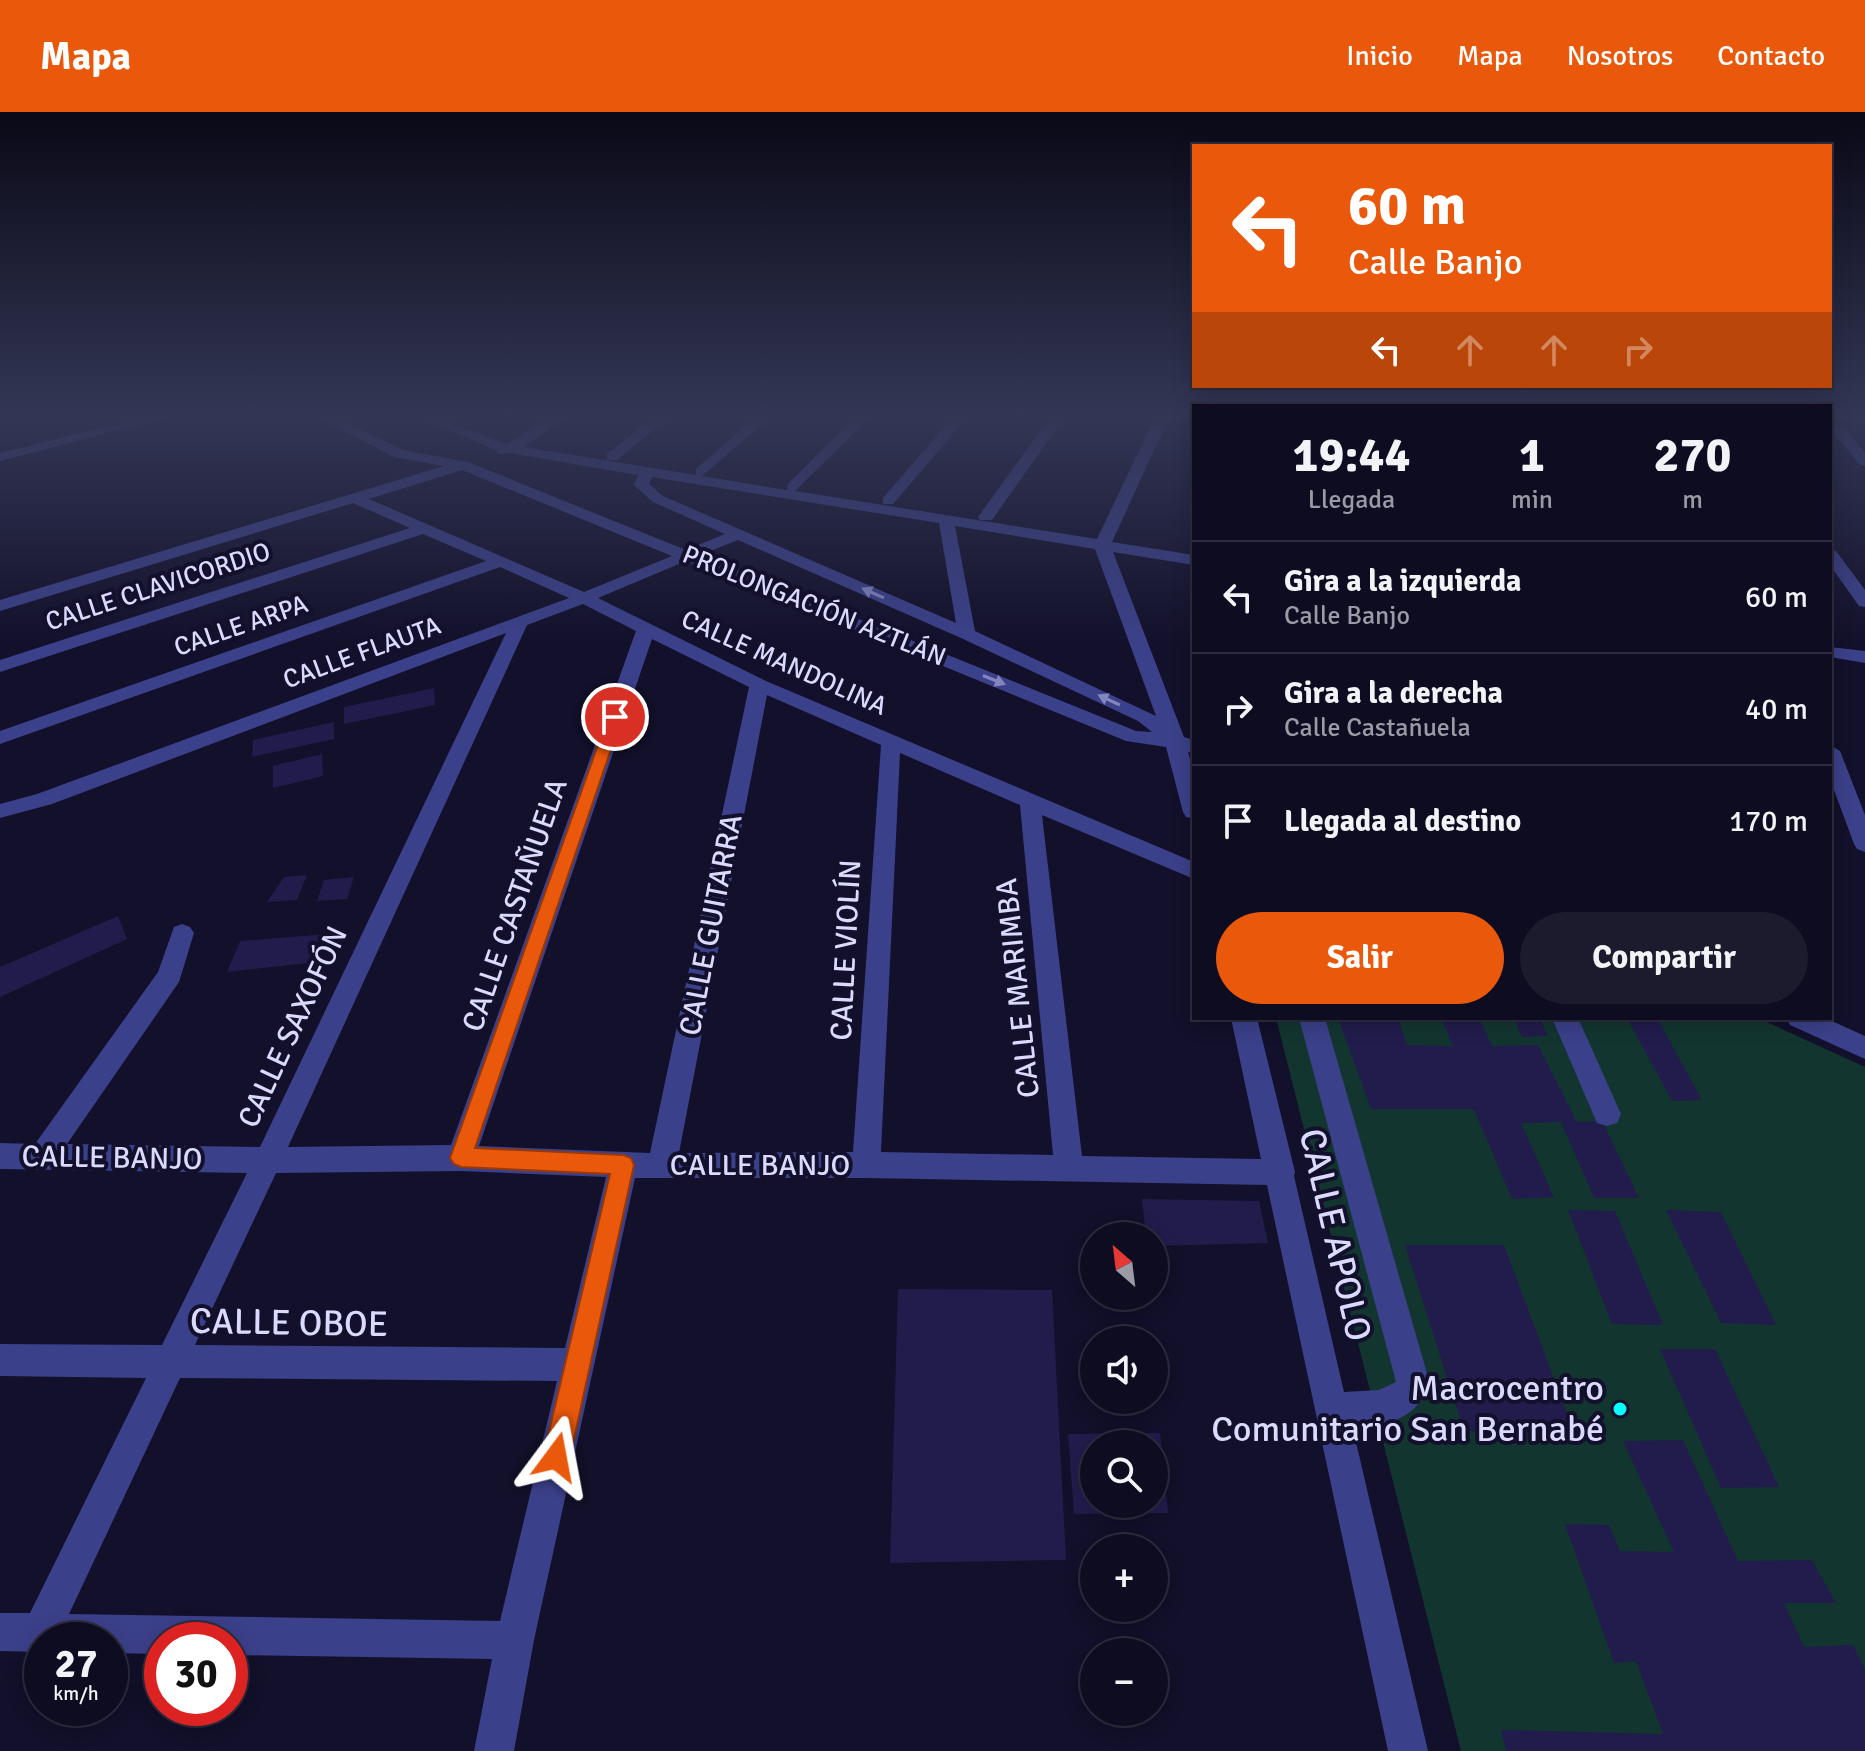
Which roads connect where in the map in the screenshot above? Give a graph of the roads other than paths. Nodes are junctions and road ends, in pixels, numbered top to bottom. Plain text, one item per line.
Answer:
1 (376, 491) edge
2 (530, 491) edge
3 (647, 491) edge
4 (770, 491) edge
5 (823, 491) edge
6 (896, 491) edge
7 (1004, 491) edge
8 (1127, 491) edge
9 (354, 498) junction
10 (888, 501) junction
11 (986, 517) junction
12 (946, 519) junction
13 (423, 529) junction
14 (738, 534) junction
15 (1103, 541) junction
16 (1192, 550) edge
17 (689, 555) junction
18 (1832, 557) edge
19 (1192, 560) edge
20 (499, 562) junction
21 (584, 598) junction
22 (1865, 602) edge
23 (0, 606) edge
24 (520, 622) junction
25 (646, 629) junction
26 (967, 634) junction
27 (1832, 652) edge
28 (1865, 657) edge
29 (1832, 664) edge
30 (0, 666) edge
31 (1865, 669) edge
32 (759, 685) junction
33 (0, 738) edge
34 (891, 740) junction
35 (1185, 744) edge
36 (1832, 756) edge
37 (1192, 797) edge
38 (1030, 802) junction
39 (0, 811) edge
40 (1865, 844) edge
41 (1192, 870) edge
42 (182, 933) dead end
43 (1244, 1020) edge
44 (1313, 1020) edge
45 (1566, 1020) edge
46 (1803, 1020) edge
47 (1865, 1048) edge
48 (1607, 1114) dead end
49 (0, 1156) edge
50 (42, 1157) junction
51 (461, 1158) junction
52 (268, 1160) junction
53 (623, 1165) junction
54 (866, 1165) junction
55 (662, 1166) junction
56 (1069, 1167) junction
57 (1281, 1172) junction
58 (0, 1360) edge
59 (170, 1361) junction
60 (577, 1365) junction
61 (1333, 1409) junction
62 (46, 1622) edge
63 (0, 1632) edge
64 (24, 1632) edge
65 (128, 1633) edge
66 (515, 1640) junction
67 (494, 1751) edge
68 (1408, 1751) edge

1 - 9 street
2 - 17 street, PROLONGACIÓN AZTLÁN
3 - 14 street, PROLONGACIÓN AZTLÁN
4 - 12 street
5 - 10 street
6 - 10 street
7 - 11 street
8 - 15 street
9 - 13 street, CALLE MANDOLINA
9 - 23 street
10 - 11 street
11 - 15 street
12 - 15 street
12 - 26 street
13 - 20 street, CALLE MANDOLINA
13 - 30 street, CALLE CLAVICORDIO
14 - 17 street, CALLE FLAUTA
26 -> 14 street, PROLONGACIÓN AZTLÁN
15 - 16 street
15 - 19 street
15 - 35 street
17 - 21 street, CALLE FLAUTA
17 -> 35 street, PROLONGACIÓN AZTLÁN
18 - 22 street
20 - 21 street, CALLE MANDOLINA
20 - 33 street, CALLE ARPA
21 - 24 street, CALLE FLAUTA
21 - 25 street, CALLE MANDOLINA
24 - 39 street, CALLE FLAUTA
24 - 52 street, CALLE SAXOFÓN
25 - 32 street, CALLE MANDOLINA
25 - 51 street, CALLE CASTAÑUELA
35 -> 26 street, PROLONGACIÓN AZTLÁN
27 - 28 street
29 - 31 street
32 - 34 street, CALLE MANDOLINA
32 - 55 street, CALLE GUITARRA
34 - 38 street, CALLE MANDOLINA
34 - 54 street, CALLE VIOLÍN
35 - 37 street
36 - 40 street
38 - 41 street, CALLE MANDOLINA
38 - 56 street, CALLE MARIMBA
42 - 50 street
43 - 57 street, CALLE APOLO
44 - 61 street
45 - 48 street
46 - 47 street
49 - 50 street, CALLE BANJO
50 - 52 street, CALLE BANJO
51 - 52 street, CALLE BANJO
51 - 53 street, CALLE BANJO
52 - 59 street, CALLE SAXOFÓN
53 - 55 street, CALLE BANJO
53 - 60 street
54 - 55 street, CALLE BANJO
54 - 56 street, CALLE BANJO
56 - 57 street, CALLE BANJO
57 - 61 street, CALLE APOLO
58 - 59 street, CALLE OBOE
59 - 60 street, CALLE OBOE
59 - 62 street, CALLE SAXOFÓN
60 - 66 street
61 - 68 street, CALLE APOLO
63 - 64 street
65 - 66 street
66 - 67 street

